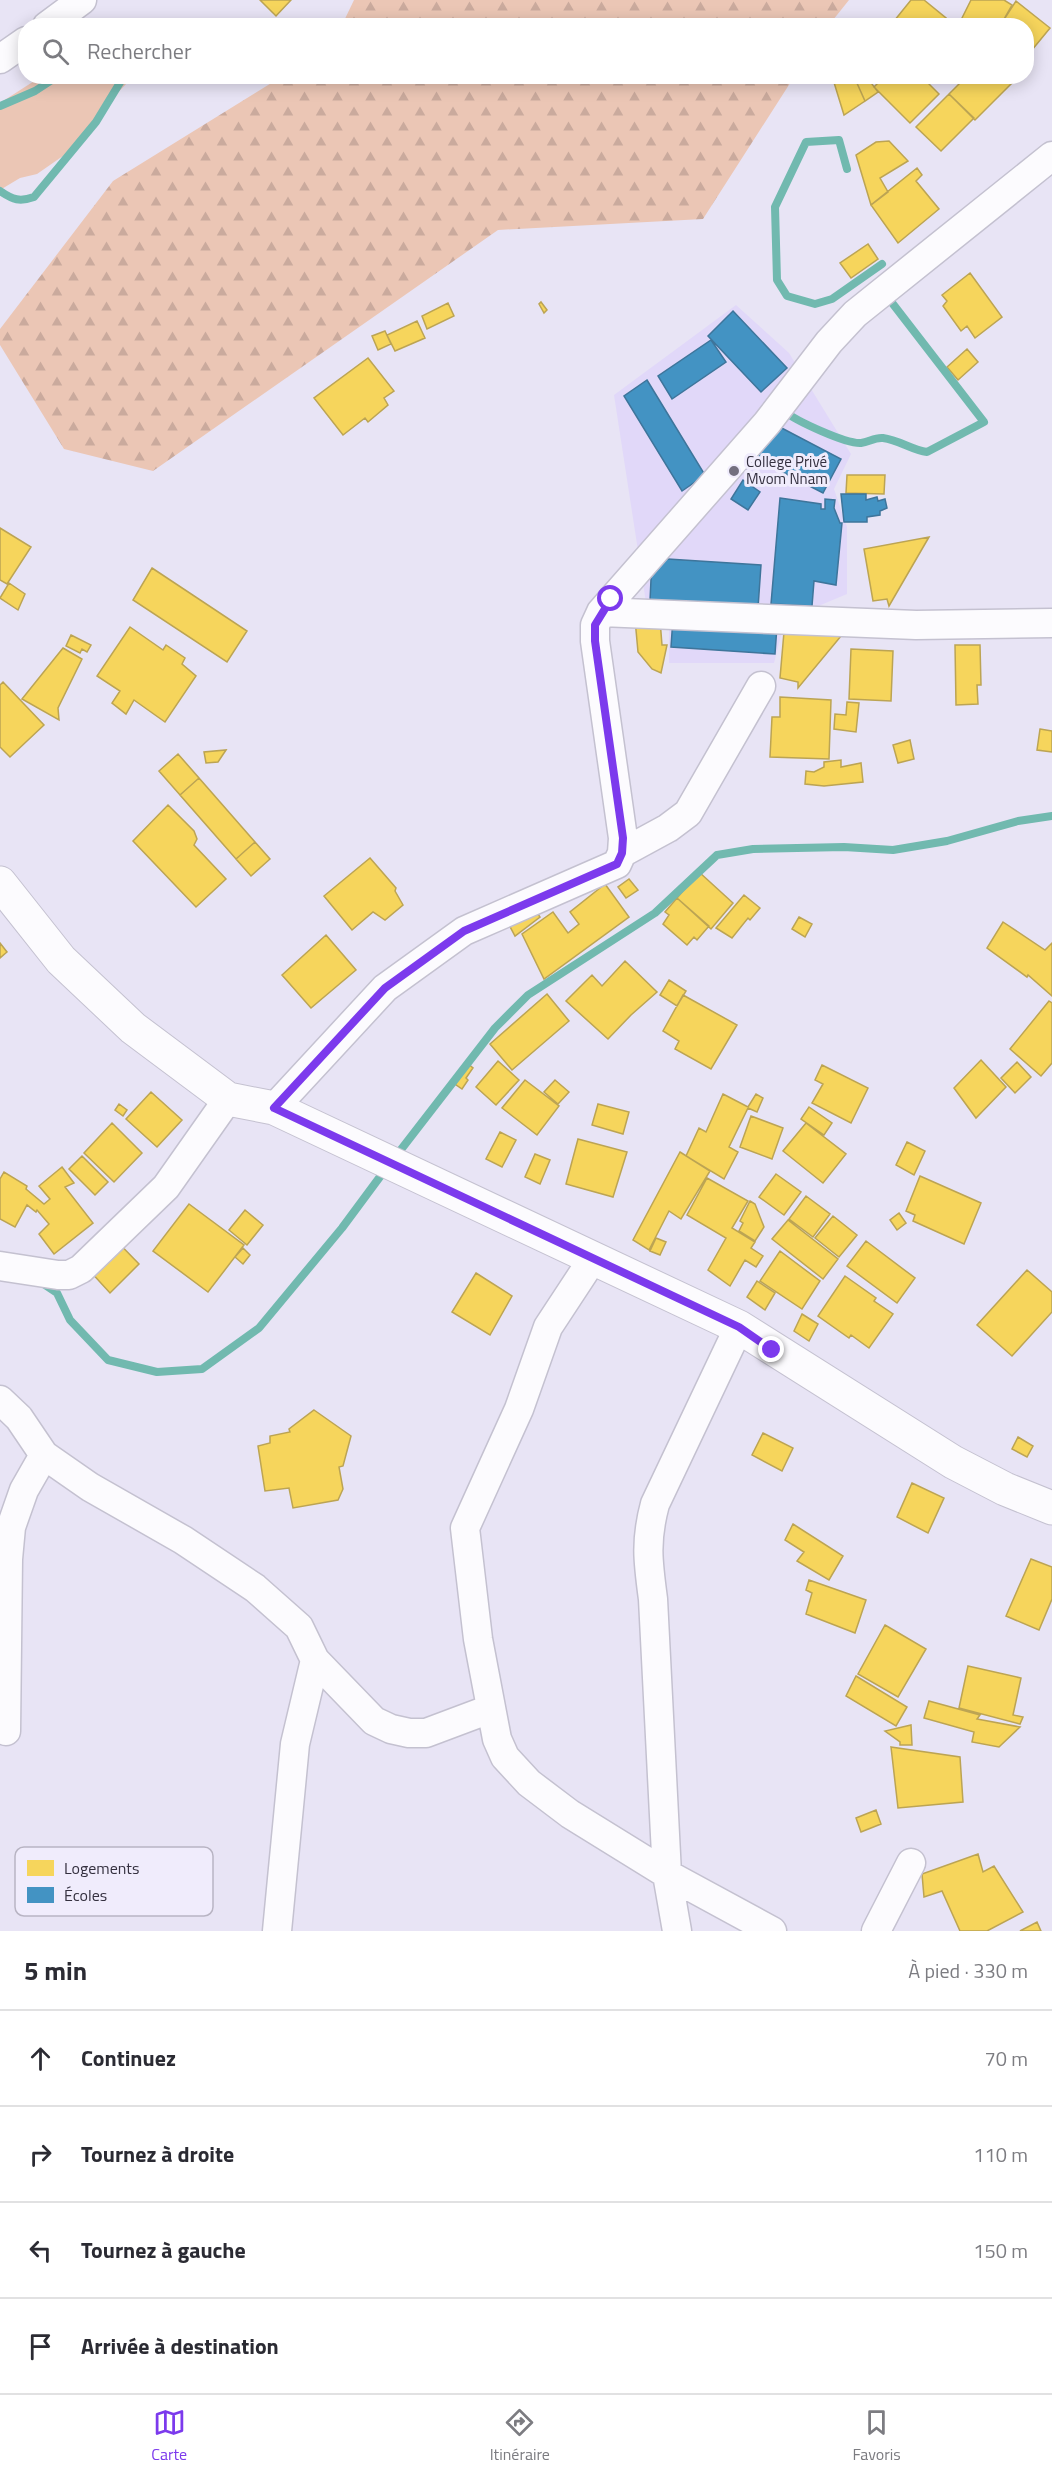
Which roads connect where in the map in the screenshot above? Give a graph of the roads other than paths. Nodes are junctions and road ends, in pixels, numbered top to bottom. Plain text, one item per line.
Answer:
1 (82, 0) edge
2 (58, 18) edge
3 (18, 47) edge
4 (0, 59) edge
5 (1052, 156) edge
6 (601, 612) junction
7 (1052, 623) edge
8 (761, 686) dead end
9 (622, 853) junction
10 (0, 882) edge
11 (228, 1099) junction
12 (274, 1108) junction
13 (594, 1257) junction
14 (0, 1266) edge
15 (739, 1327) junction
16 (0, 1400) edge
17 (44, 1455) junction
18 (1052, 1508) edge
19 (315, 1660) junction
20 (490, 1709) junction
21 (6, 1731) dead end
22 (911, 1863) dead end
23 (667, 1874) junction
24 (277, 1931) edge
25 (677, 1931) edge
26 (772, 1931) edge
27 (876, 1931) edge

1 - 2 street
3 - 4 street
5 - 6 street
6 - 7 street
6 - 9 street
8 - 9 street
9 - 12 street
10 - 11 street
11 - 12 street
11 - 14 street
12 - 13 street
13 - 15 street
13 - 20 street
15 - 18 street
15 - 23 street
16 - 17 street
17 - 19 street
17 - 21 street
19 - 20 street
19 - 24 street
20 - 23 street
22 - 27 street
23 - 25 street
23 - 26 street

